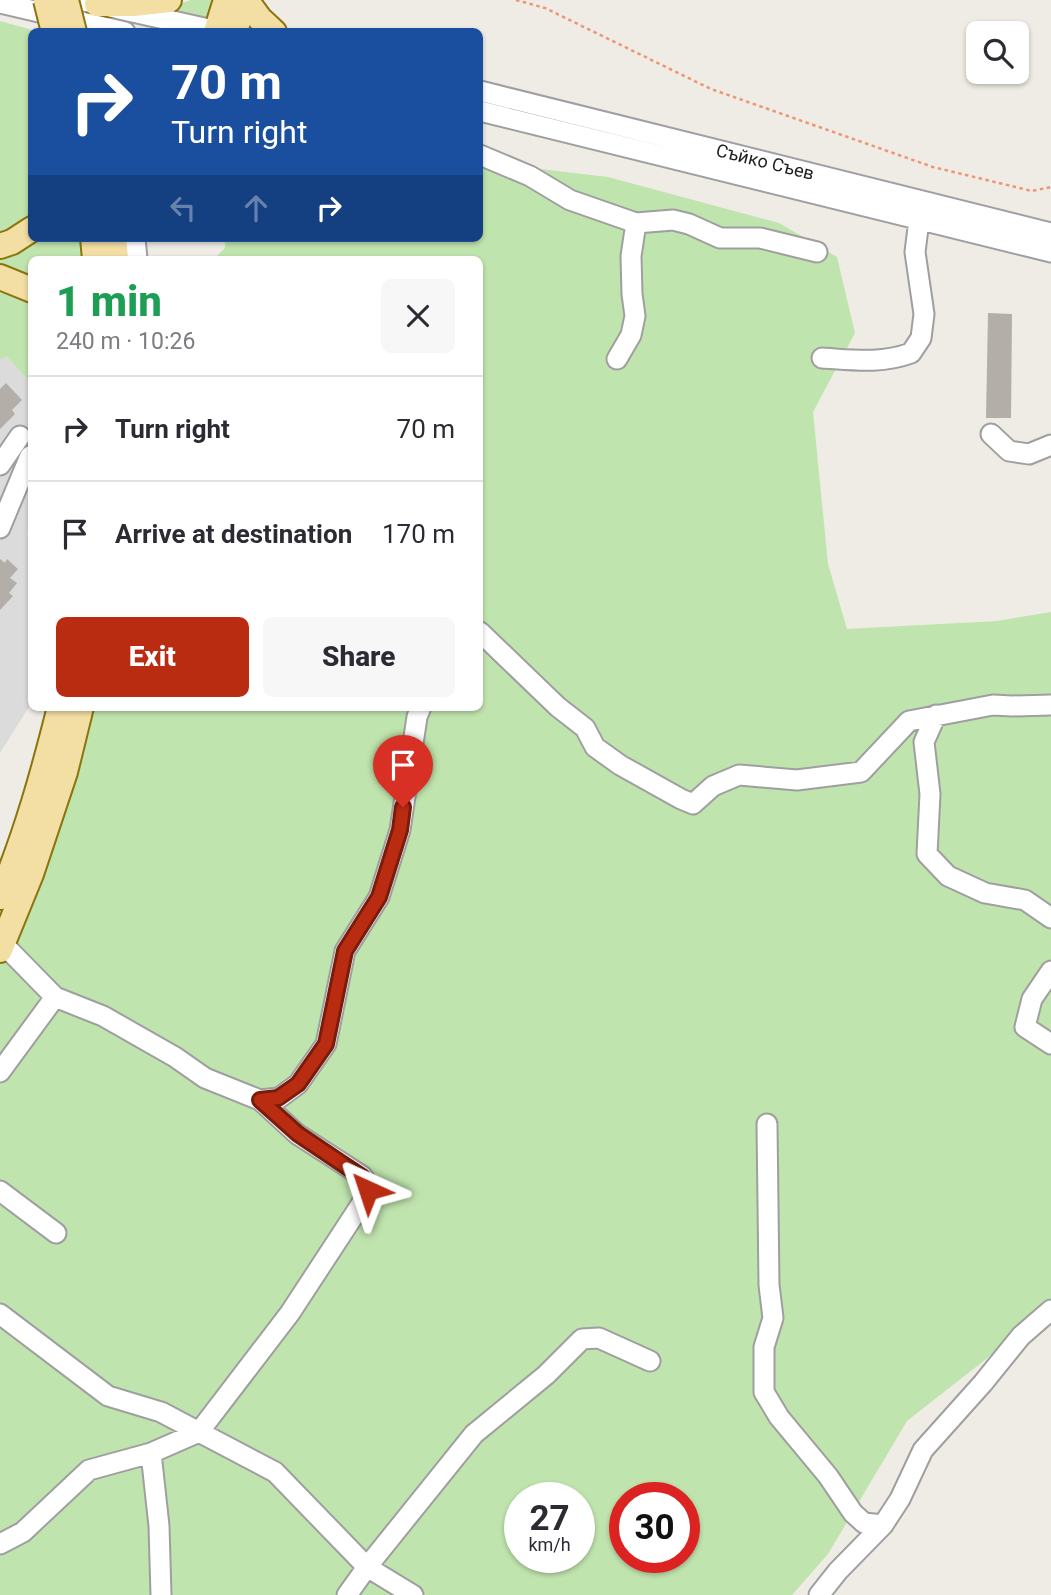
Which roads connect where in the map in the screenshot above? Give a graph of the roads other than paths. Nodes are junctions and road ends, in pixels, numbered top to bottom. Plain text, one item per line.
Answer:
1 (46, 0) edge
2 (66, 0) edge
3 (169, 0) edge
4 (226, 0) edge
5 (240, 0) edge
6 (246, 0) edge
7 (88, 2) edge
8 (0, 4) edge
9 (53, 28) edge
10 (73, 28) edge
11 (109, 28) edge
12 (208, 28) edge
13 (222, 28) edge
14 (227, 28) edge
15 (270, 28) edge
16 (483, 92) edge
17 (483, 112) edge
18 (483, 156) edge
19 (919, 220) junction
20 (636, 223) junction
21 (28, 232) edge
22 (1051, 233) edge
23 (0, 246) edge
24 (817, 252) dead end
25 (1051, 252) edge
26 (0, 277) edge
27 (28, 288) edge
28 (822, 358) dead end
29 (617, 359) dead end
30 (992, 434) dead end
31 (20, 436) dead end
32 (1051, 445) edge
33 (28, 461) edge
34 (0, 465) edge
35 (0, 528) edge
36 (483, 635) edge
37 (1051, 705) edge
38 (59, 711) edge
39 (80, 711) edge
40 (419, 711) edge
41 (936, 715) junction
42 (0, 897) edge
43 (1051, 918) edge
44 (2, 947) edge
45 (1051, 971) edge
46 (55, 997) junction
47 (1051, 1044) edge
48 (0, 1072) edge
49 (260, 1100) junction
50 (767, 1124) dead end
51 (0, 1191) edge
52 (56, 1233) dead end
53 (1051, 1310) edge
54 (0, 1314) edge
55 (650, 1362) dead end
56 (199, 1432) junction
57 (150, 1453) junction
58 (883, 1525) junction
59 (0, 1544) edge
60 (367, 1567) junction
61 (161, 1595) edge
62 (347, 1595) edge
63 (413, 1595) edge
64 (819, 1595) edge

1 - 9 main road, bridge
2 - 10 main road, bridge
3 - 7 main road
4 - 13 main road
5 - 14 main road
6 - 15 main road
7 - 12 street
8 - 11 street
16 - 22 street, Съйко Съев
17 - 19 street, Съйко Съев
18 - 20 street
19 - 25 street, Съйко Съев
19 - 28 street
20 - 24 street
20 - 29 street
21 - 23 main road
26 - 27 main road
30 - 32 street
31 - 34 street
33 - 35 street
36 - 41 street
37 - 41 street
38 - 42 main road
39 - 44 main road
40 - 49 street
41 - 43 street
44 - 46 street
45 - 47 street
46 - 48 street
46 - 49 street
49 - 56 street
50 - 58 street
51 - 52 street
53 - 58 street
54 - 56 street
55 - 60 street
56 - 57 street
56 - 60 street
57 - 59 street
57 - 61 street
58 - 64 street
60 - 62 street
60 - 63 street

